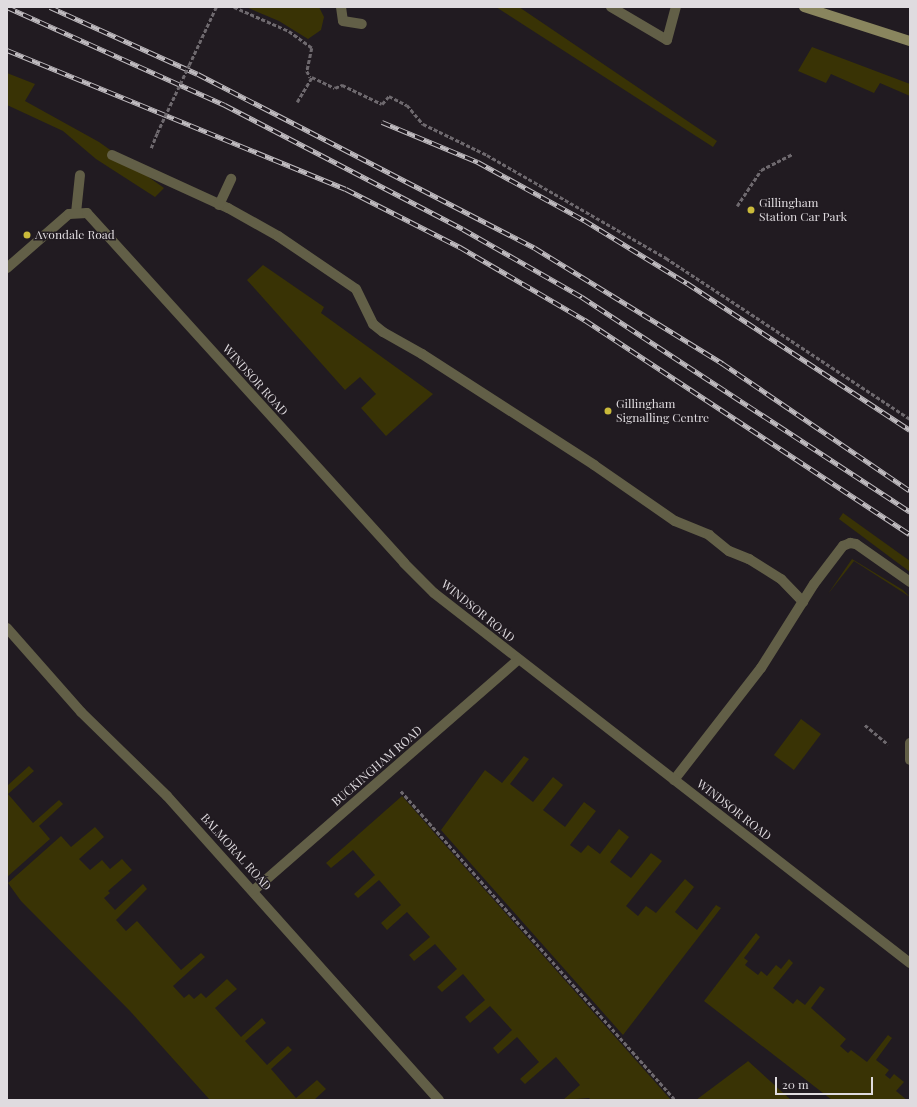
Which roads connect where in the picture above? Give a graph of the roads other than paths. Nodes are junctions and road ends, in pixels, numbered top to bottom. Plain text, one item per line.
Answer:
1 (341, 7) edge
2 (611, 7) edge
3 (676, 7) edge
4 (804, 7) edge
5 (362, 24) dead end
6 (905, 40) edge
7 (112, 154) dead end
8 (80, 175) dead end
9 (231, 180) dead end
10 (220, 204) junction
11 (76, 213) junction
12 (7, 268) edge
13 (910, 582) edge
14 (803, 602) junction
15 (7, 628) edge
16 (518, 660) junction
17 (910, 743) edge
18 (910, 760) edge
19 (674, 780) junction
20 (254, 891) junction
21 (910, 963) edge
22 (439, 1100) edge

1 - 5 street
2 - 3 street
4 - 6 street
7 - 10 street
8 - 11 street
9 - 10 street
10 - 14 street
11 - 12 street
11 - 16 street, WINDSOR ROAD
13 - 14 street
14 - 19 street
15 - 20 street, BALMORAL ROAD
16 - 19 street, WINDSOR ROAD
16 - 20 street, BUCKINGHAM ROAD
17 - 18 street
19 - 21 street, WINDSOR ROAD
20 - 22 street, BALMORAL ROAD

